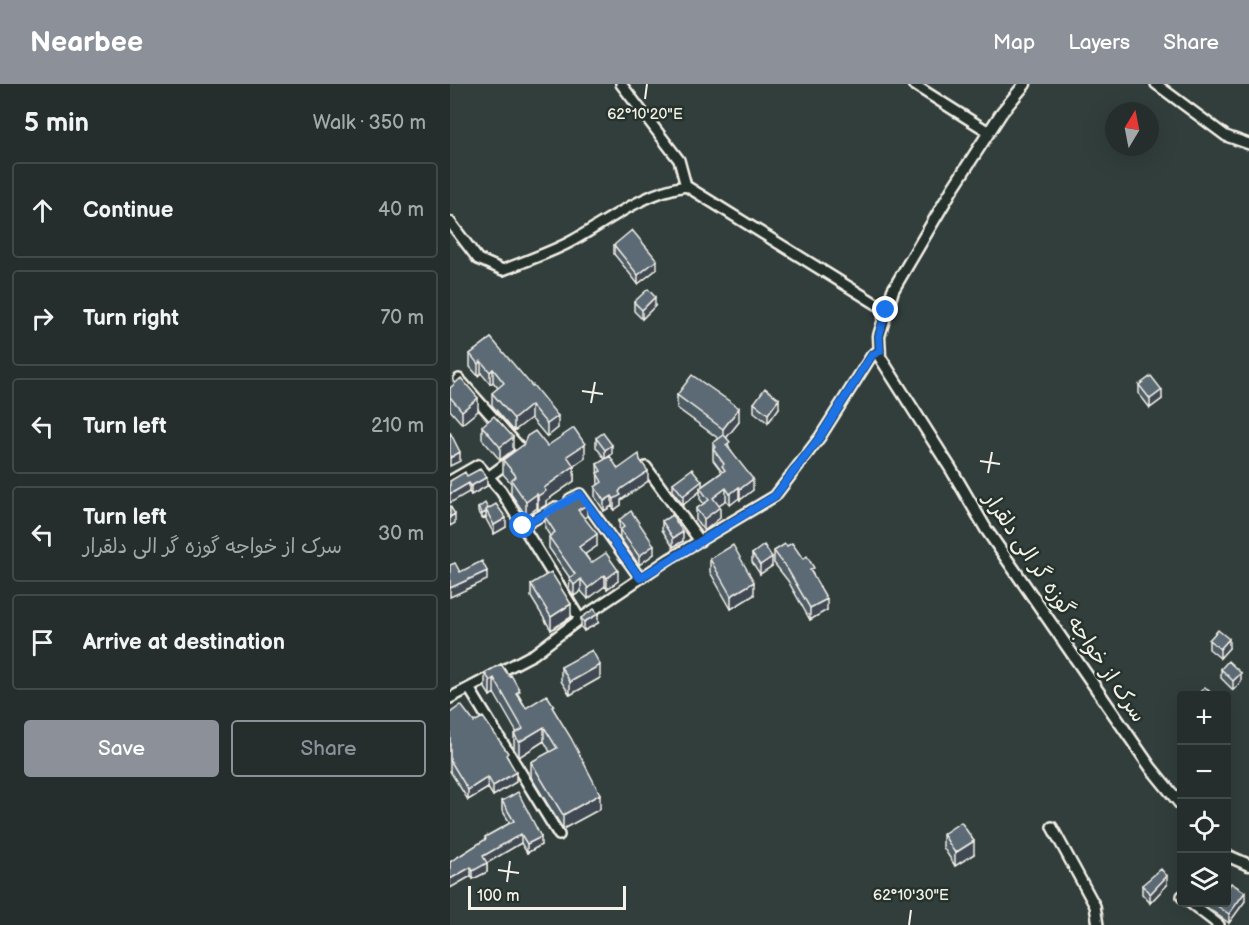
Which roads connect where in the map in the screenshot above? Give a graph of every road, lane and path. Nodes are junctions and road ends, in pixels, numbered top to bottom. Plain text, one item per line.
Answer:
1 (621, 84) edge
2 (913, 84) edge
3 (1025, 84) edge
4 (1156, 84) edge
5 (989, 132) junction
6 (1249, 144) edge
7 (686, 186) junction
8 (450, 222) edge
9 (886, 310) junction
10 (880, 351) junction
11 (459, 379) edge
12 (646, 467) edge
13 (488, 477) junction
14 (450, 481) edge
15 (523, 526) junction
16 (700, 541) junction
17 (640, 578) junction
18 (580, 619) junction
19 (469, 688) junction
20 (450, 698) edge
21 (1177, 800) edge
22 (1052, 827) dead end
23 (559, 834) dead end
24 (1231, 857) edge
25 (1249, 865) edge
26 (1194, 907) edge
27 (1098, 925) edge
28 (1219, 925) edge

1 - 7 street
2 - 5 street
3 - 5 street
4 - 6 street
5 - 9 street
7 - 8 street
7 - 9 street
9 - 10 street
10 - 16 street
10 - 21 street, سرک از خواجه گوزه گر الی دلقرار
11 - 13 street
12 - 16 street
13 - 14 street
13 - 15 street
15 - 17 street
15 - 18 street
16 - 17 street
17 - 18 street
18 - 19 street
19 - 20 street
19 - 23 street
22 - 27 street
24 - 25 street
26 - 28 street

